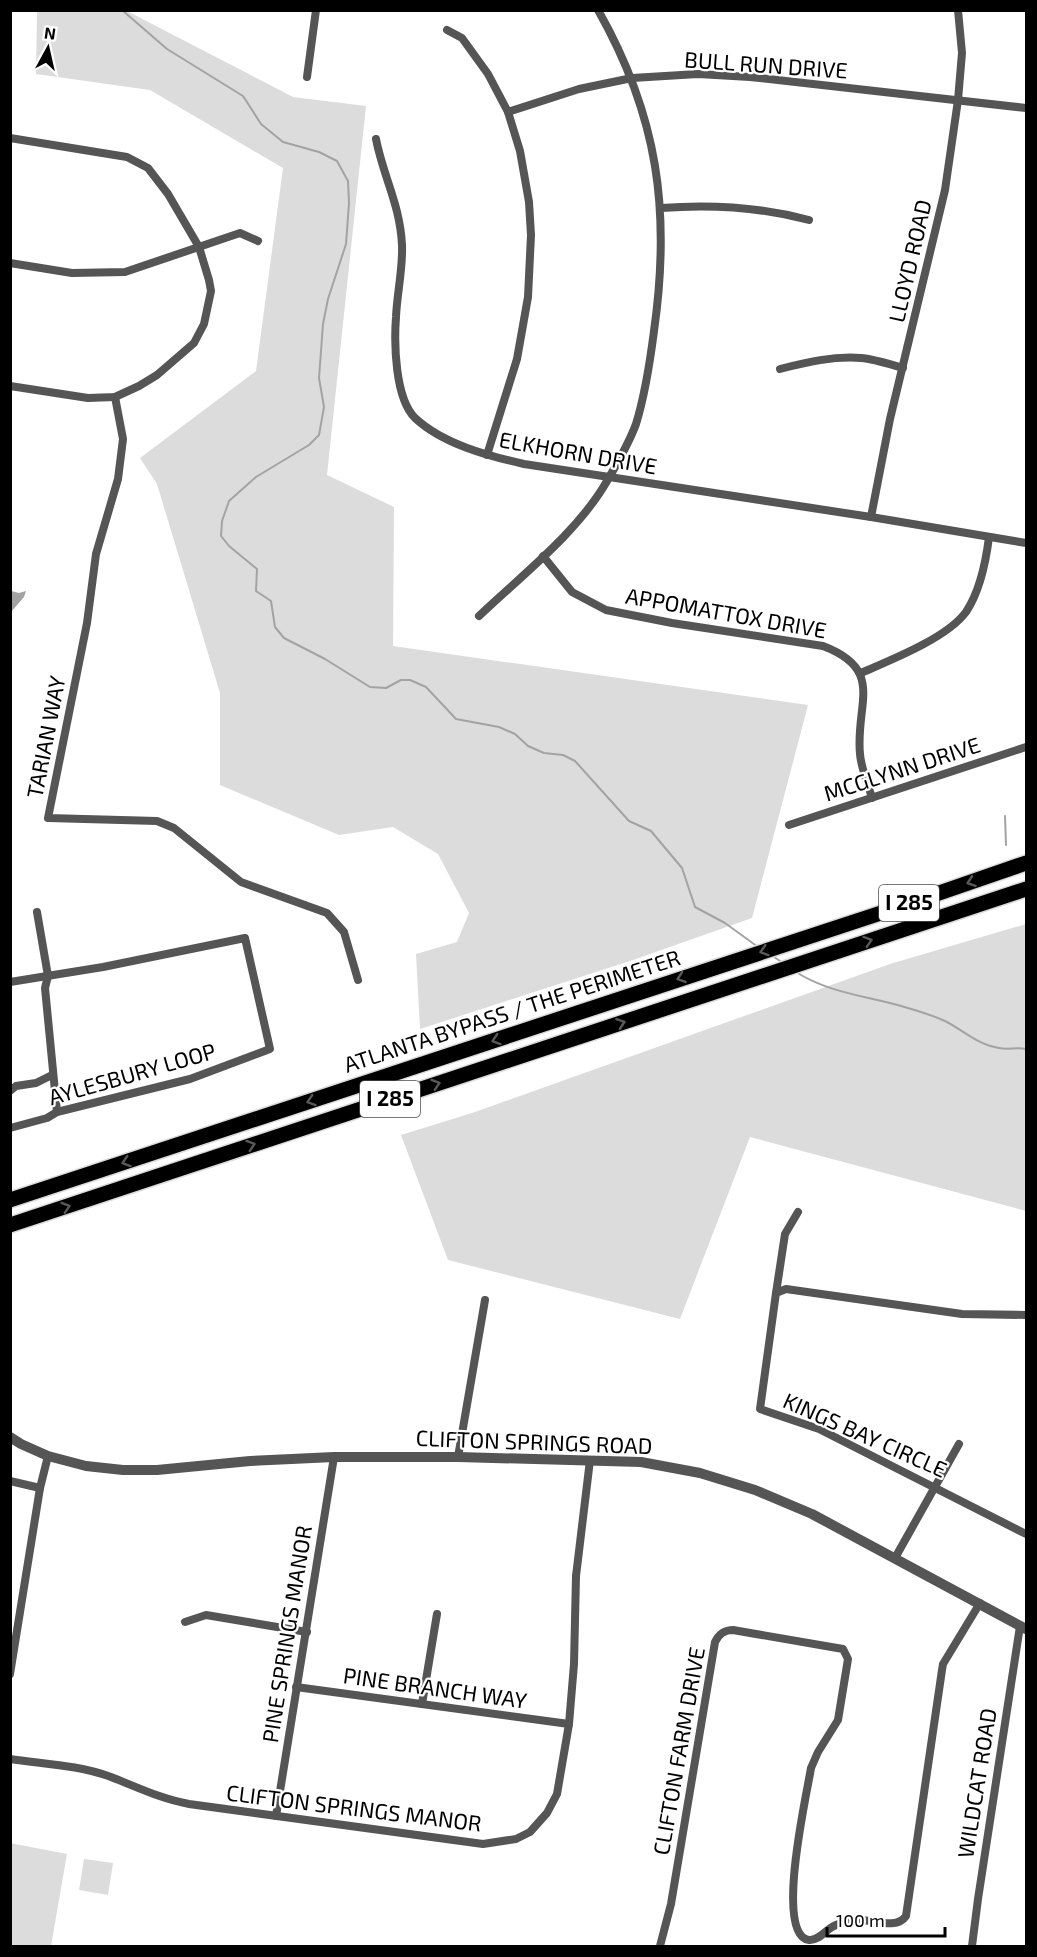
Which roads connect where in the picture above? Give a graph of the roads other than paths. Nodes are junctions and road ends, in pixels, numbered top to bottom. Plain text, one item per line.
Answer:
1 (316, 10) edge
2 (598, 10) edge
3 (958, 10) edge
4 (447, 30) dead end
5 (307, 77) dead end
6 (632, 78) junction
7 (958, 100) junction
8 (1026, 108) edge
9 (508, 112) junction
10 (10, 138) edge
11 (376, 139) dead end
12 (661, 208) junction
13 (809, 220) dead end
14 (258, 242) dead end
15 (199, 247) junction
16 (10, 263) edge
17 (903, 368) junction
18 (780, 369) dead end
19 (10, 386) edge
20 (115, 397) junction
21 (487, 455) junction
22 (609, 478) junction
23 (871, 517) junction
24 (989, 537) junction
25 (1026, 543) edge
26 (543, 556) junction
27 (479, 616) dead end
28 (861, 673) junction
29 (1026, 747) edge
30 (872, 798) junction
31 (789, 825) dead end
32 (1026, 862) edge
33 (1026, 889) edge
34 (37, 912) dead end
35 (48, 976) junction
36 (358, 980) dead end
37 (10, 982) edge
38 (52, 1075) junction
39 (10, 1091) edge
40 (57, 1112) junction
41 (10, 1128) edge
42 (10, 1200) edge
43 (798, 1212) dead end
44 (10, 1225) edge
45 (776, 1293) junction
46 (484, 1300) dead end
47 (1026, 1315) edge
48 (10, 1437) edge
49 (959, 1444) dead end
50 (48, 1456) junction
51 (334, 1457) junction
52 (458, 1457) junction
53 (590, 1460) junction
54 (10, 1481) edge
55 (935, 1486) junction
56 (40, 1488) junction
57 (1026, 1534) edge
58 (895, 1558) junction
59 (980, 1603) junction
60 (437, 1614) dead end
61 (185, 1622) dead end
62 (1023, 1627) edge
63 (306, 1632) junction
64 (10, 1674) edge
65 (297, 1687) junction
66 (423, 1704) junction
67 (569, 1724) junction
68 (10, 1759) edge
69 (276, 1816) junction
70 (660, 1947) edge
71 (972, 1947) edge

1 - 5 street
2 - 6 street
3 - 7 street, LLOYD ROAD
4 - 9 street
6 - 7 street, BULL RUN DRIVE
6 - 9 street, BULL RUN DRIVE
6 - 12 street
7 - 8 street, BULL RUN DRIVE
7 - 17 street, LLOYD ROAD
9 - 21 street
10 - 15 street
11 - 21 street, ELKHORN DRIVE
12 - 13 street
12 - 22 street
14 - 15 street
15 - 16 street
15 - 20 street
17 - 18 street
17 - 23 street, LLOYD ROAD
19 - 20 street
20 - 36 street, TARIAN WAY
21 - 22 street, ELKHORN DRIVE
22 - 23 street, ELKHORN DRIVE
22 - 26 street
23 - 24 street, ELKHORN DRIVE
24 - 25 street, ELKHORN DRIVE
24 - 28 street
26 - 27 street
26 - 28 street, APPOMATTOX DRIVE
28 - 30 street
29 - 30 street, MCGLYNN DRIVE
30 - 31 street, MCGLYNN DRIVE
32 -> 42 highway, ATLANTA BYPASS / THE PERIMETER / I 285
44 -> 33 highway, ATLANTA BYPASS / THE PERIMETER / I 285
34 - 35 street
35 - 37 street, AYLESBURY LOOP
35 - 38 street
35 - 40 street, AYLESBURY LOOP
38 - 39 street
38 - 40 street
40 - 41 street, AYLESBURY LOOP
43 - 45 street, KINGS BAY CIRCLE
45 - 47 street
45 - 55 street, KINGS BAY CIRCLE
46 - 52 street
48 - 50 street, CLIFTON SPRINGS ROAD
49 - 55 street
50 - 51 street, CLIFTON SPRINGS ROAD
50 - 56 street
51 - 52 street, CLIFTON SPRINGS ROAD
51 - 63 street, PINE SPRINGS MANOR
52 - 53 street, CLIFTON SPRINGS ROAD
53 - 58 street, CLIFTON SPRINGS ROAD
53 - 67 street, CLIFTON SPRINGS MANOR
54 - 56 street
55 - 57 street, KINGS BAY CIRCLE
55 - 58 street
56 - 64 street
58 - 59 street, CLIFTON SPRINGS ROAD
59 - 62 street, CLIFTON SPRINGS ROAD
59 - 70 street, CLIFTON FARM DRIVE
60 - 66 street
61 - 63 street
62 - 71 street, WILDCAT ROAD
63 - 65 street, PINE SPRINGS MANOR
65 - 66 street, PINE BRANCH WAY
65 - 69 street, PINE SPRINGS MANOR
66 - 67 street, PINE BRANCH WAY
67 - 69 street, CLIFTON SPRINGS MANOR
68 - 69 street, CLIFTON SPRINGS MANOR

